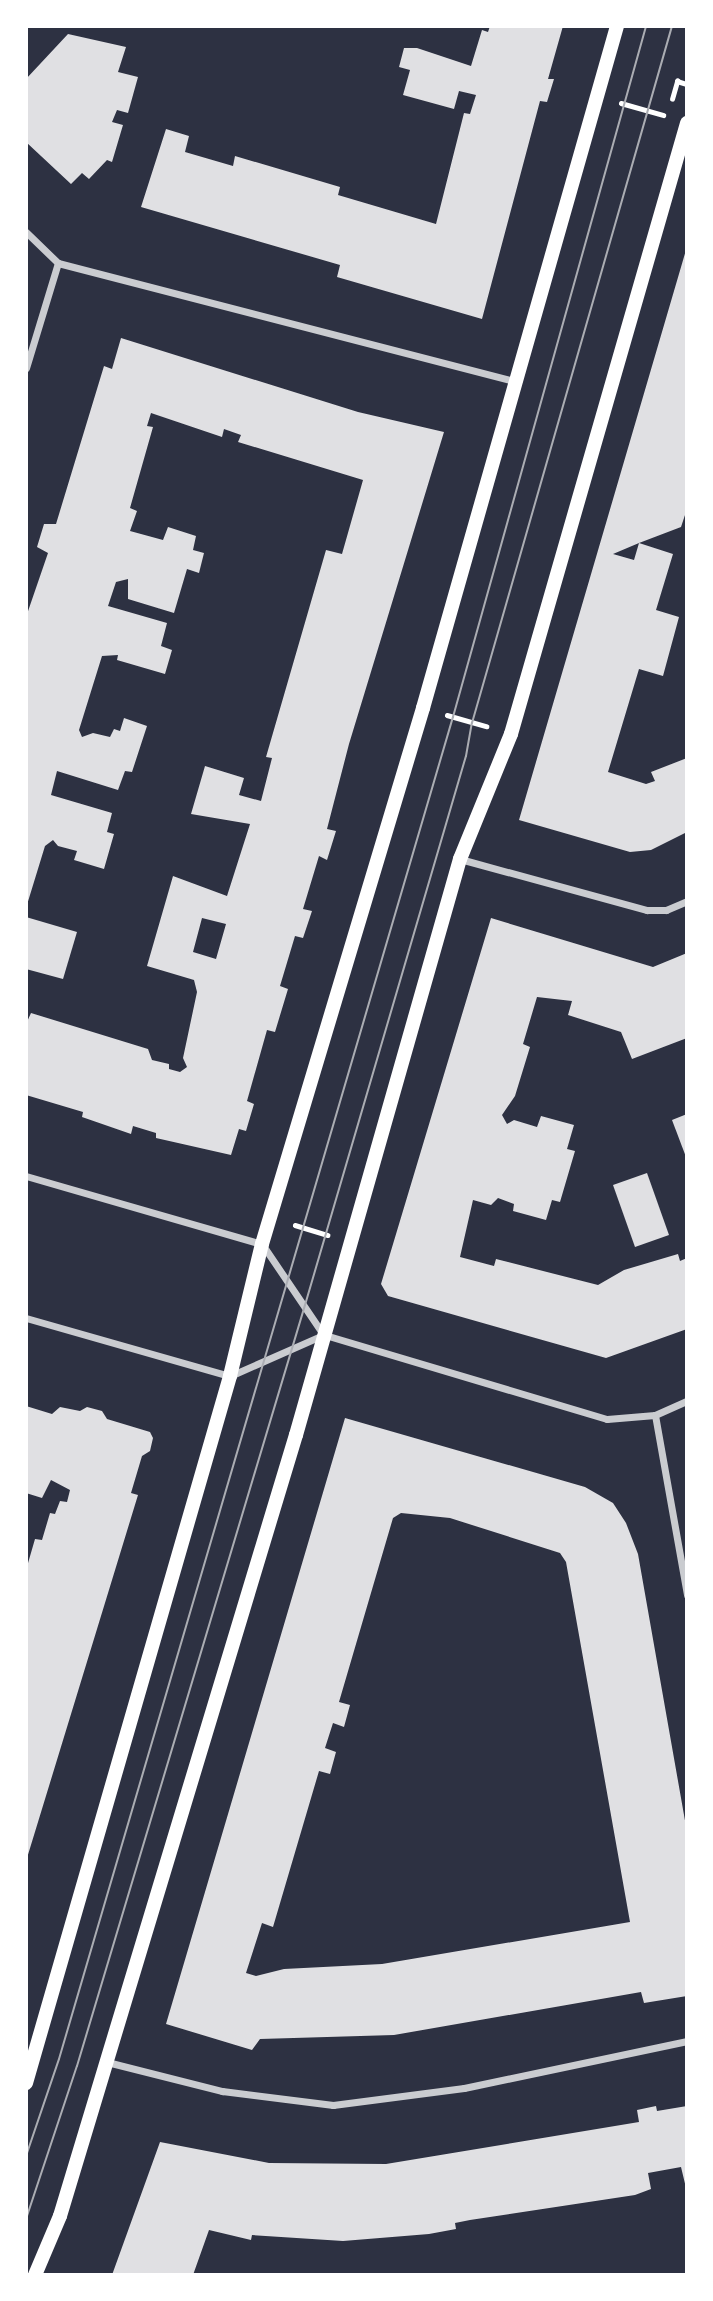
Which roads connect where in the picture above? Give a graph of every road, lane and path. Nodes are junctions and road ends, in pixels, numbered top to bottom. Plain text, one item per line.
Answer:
1 (617, 26) edge
2 (687, 84) edge
3 (597, 95) junction
4 (687, 123) edge
5 (26, 232) edge
6 (58, 263) junction
7 (26, 368) edge
8 (515, 381) junction
9 (423, 708) junction
10 (510, 734) junction
11 (460, 859) junction
12 (687, 901) edge
13 (26, 1176) edge
14 (271, 1218) junction
15 (349, 1241) junction
16 (262, 1244) junction
17 (26, 1318) edge
18 (323, 1335) junction
19 (230, 1376) junction
20 (687, 1401) edge
21 (655, 1415) junction
22 (687, 1595) edge
23 (687, 2041) edge
24 (107, 2062) junction
25 (26, 2083) edge
26 (36, 2275) edge

1 - 3 main road
2 - 3 path
3 - 8 main road
4 - 10 main road
5 - 6 street
6 - 7 street
6 - 8 street
8 - 9 main road
9 - 10 path
9 - 14 main road
10 - 11 main road
11 - 12 street
11 - 15 main road
13 - 16 street
14 - 15 path
14 - 16 main road
15 - 18 main road
16 - 18 street
16 - 19 main road
17 - 19 street
18 - 19 street
18 - 21 street
18 - 24 main road
19 - 25 main road
20 - 21 street
21 - 22 street
23 - 24 street
24 - 26 main road

